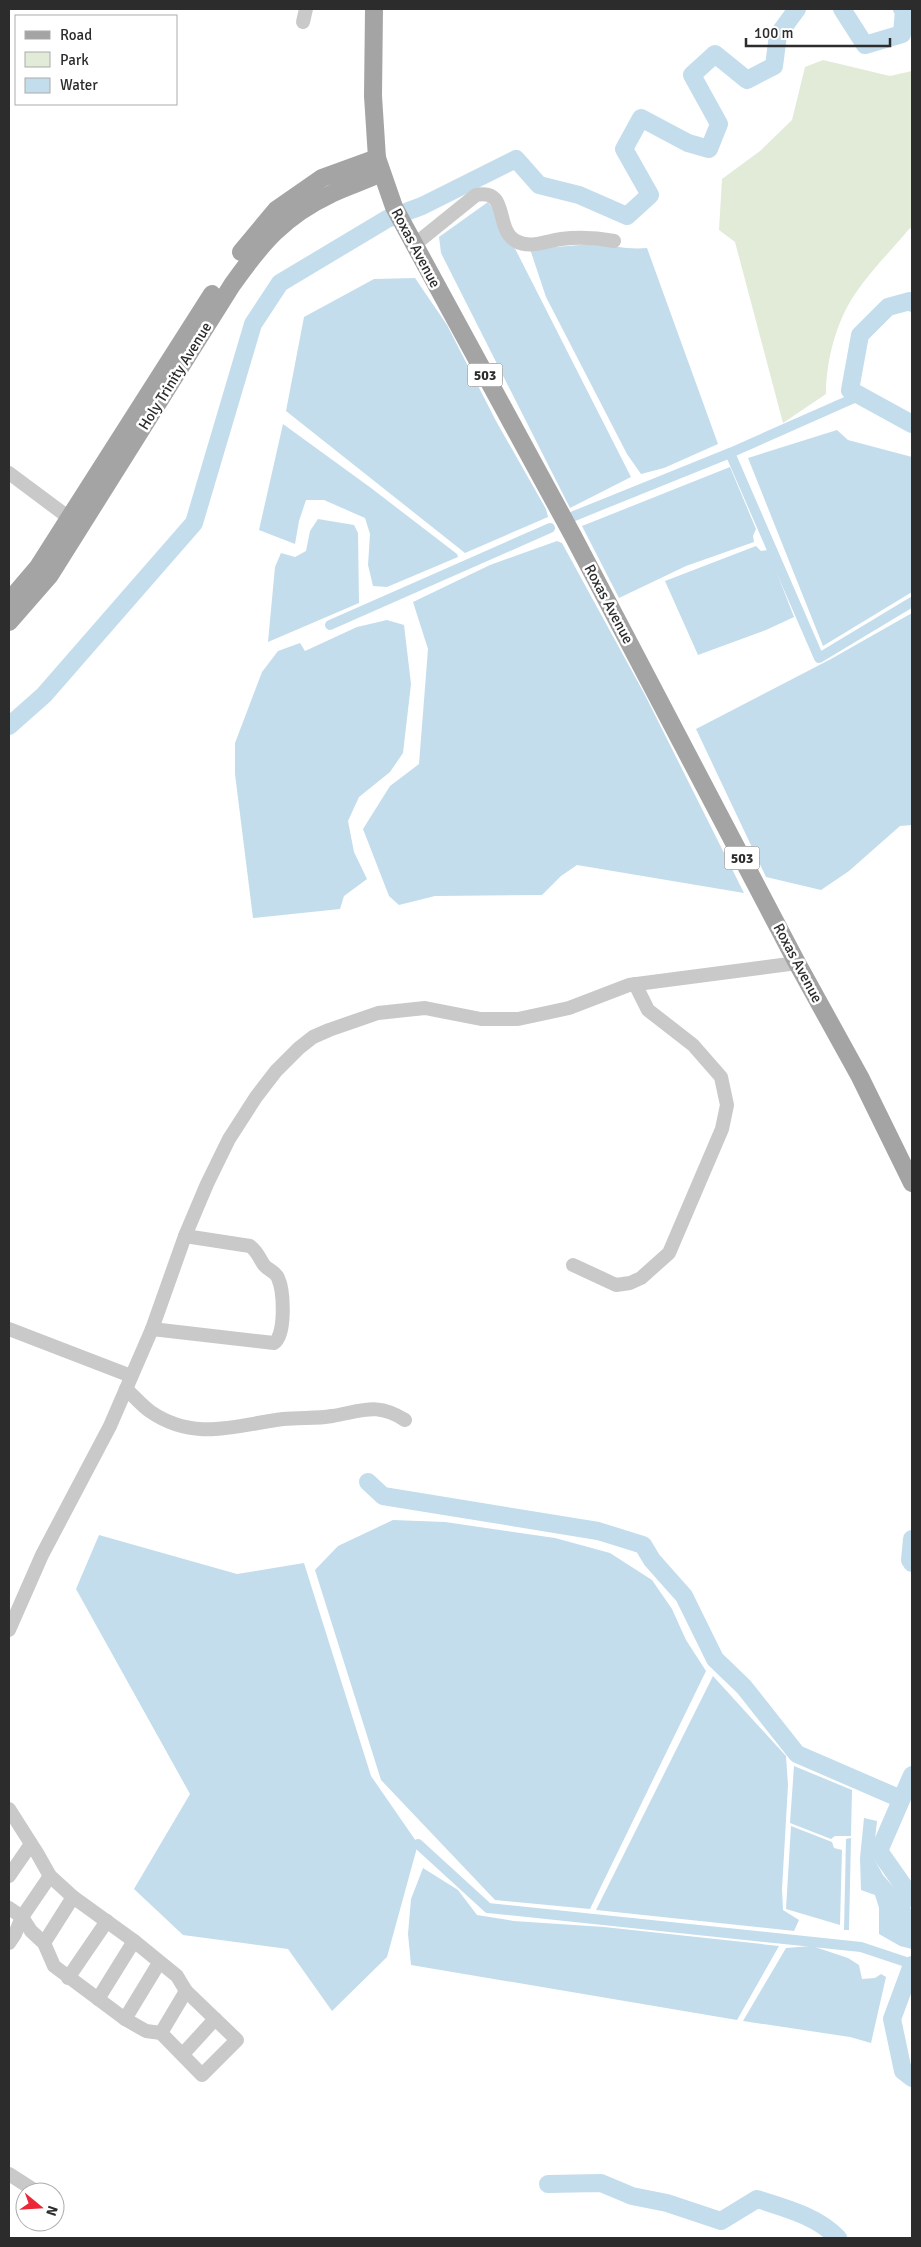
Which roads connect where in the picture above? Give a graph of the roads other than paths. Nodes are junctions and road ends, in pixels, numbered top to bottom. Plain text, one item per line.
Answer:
1 (374, 9) edge
2 (379, 166) junction
3 (614, 241) dead end
4 (412, 242) junction
5 (9, 473) edge
6 (75, 522) junction
7 (9, 602) edge
8 (9, 622) edge
9 (797, 963) junction
10 (635, 984) junction
11 (912, 1183) edge
12 (185, 1236) junction
13 (572, 1265) dead end
14 (9, 1329) edge
15 (152, 1329) junction
16 (128, 1382) junction
17 (405, 1420) dead end
18 (9, 1630) edge
19 (9, 1809) edge
20 (32, 1844) junction
21 (9, 1876) edge
22 (50, 1876) junction
23 (73, 1897) junction
24 (9, 1908) edge
25 (22, 1917) junction
26 (107, 1921) junction
27 (134, 1941) junction
28 (9, 1943) edge
29 (44, 1943) junction
30 (159, 1963) junction
31 (68, 1978) junction
32 (186, 1991) junction
33 (98, 1999) junction
34 (215, 2018) junction
35 (125, 2019) junction
36 (161, 2033) junction
37 (183, 2054) junction
38 (9, 2174) edge
39 (21, 2182) edge

1 - 2 main road, Roxas Avenue / 503
2 - 4 main road, Roxas Avenue / 503
2 - 6 main road, Holy Trinity Avenue
3 - 4 street
4 - 9 main road, Roxas Avenue / 503
5 - 6 street
6 - 7 main road, Holy Trinity Avenue
6 - 8 main road, Holy Trinity Avenue
9 - 10 street
9 - 11 main road, Roxas Avenue / 503
10 - 12 street
10 - 13 street
12 - 15 street
12 - 15 street
14 - 16 street
15 - 16 street
16 - 17 street
16 - 18 street
19 - 20 street
20 - 21 street
20 - 22 street
22 - 23 street
22 - 25 street
23 - 26 street
23 - 29 street
24 - 25 street
25 - 28 street
25 - 29 street
26 - 27 street
26 - 31 street
27 - 30 street
27 - 33 street
29 - 31 street
30 - 32 street
30 - 35 street
31 - 33 street
32 - 34 street
32 - 36 street
33 - 35 street
34 - 37 street
34 - 37 street
35 - 36 street
36 - 37 street
38 - 39 street

